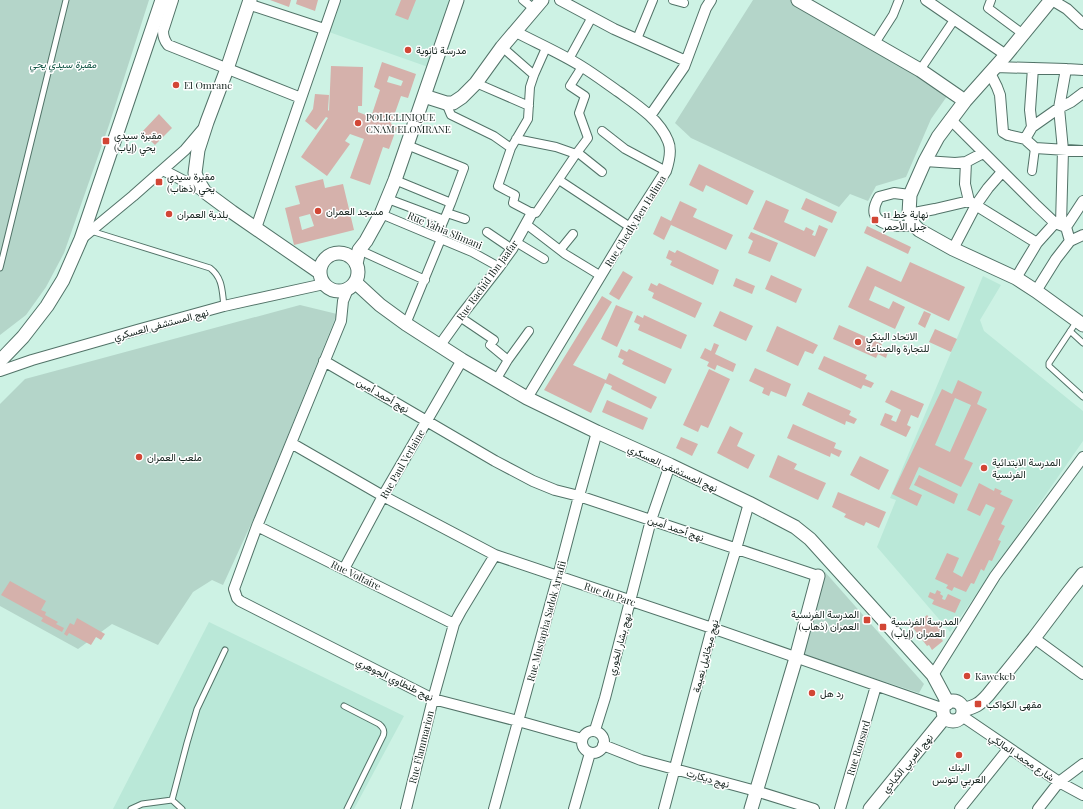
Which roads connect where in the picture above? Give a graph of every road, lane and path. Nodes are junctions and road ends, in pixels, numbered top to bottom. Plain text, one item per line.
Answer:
1 (66, 0) edge
2 (162, 0) edge
3 (173, 0) edge
4 (335, 0) edge
5 (457, 0) edge
6 (523, 0) edge
7 (560, 0) edge
8 (653, 0) edge
9 (673, 0) edge
10 (711, 0) edge
11 (798, 0) edge
12 (899, 0) edge
13 (926, 0) edge
14 (990, 0) edge
15 (1052, 0) edge
16 (249, 2) edge
17 (684, 3) dead end
18 (538, 5) edge
19 (592, 17) junction
20 (954, 20) junction
21 (1083, 24) edge
22 (324, 29) junction
23 (516, 32) junction
24 (1023, 34) junction
25 (637, 38) junction
26 (875, 43) junction
27 (502, 47) junction
28 (546, 48) junction
29 (1006, 55) junction
30 (569, 59) junction
31 (686, 62) junction
32 (582, 67) junction
33 (1033, 68) junction
34 (227, 69) junction
35 (1066, 69) junction
36 (920, 70) junction
37 (993, 70) junction
38 (1083, 70) edge
39 (534, 75) junction
40 (476, 83) junction
41 (1083, 93) edge
42 (424, 96) junction
43 (301, 98) junction
44 (964, 101) junction
45 (446, 104) junction
46 (529, 106) junction
47 (1059, 108) junction
48 (650, 116) junction
49 (950, 119) junction
50 (207, 122) junction
51 (1032, 127) junction
52 (602, 131) dead end
53 (516, 139) junction
54 (1025, 139) junction
55 (407, 145) junction
56 (511, 148) junction
57 (1035, 148) junction
58 (1063, 150) junction
59 (1083, 151) edge
60 (576, 153) junction
61 (983, 153) junction
62 (925, 161) junction
63 (966, 162) junction
64 (163, 170) junction
65 (666, 171) junction
66 (1032, 171) dead end
67 (602, 172) dead end
68 (1002, 172) junction
69 (395, 180) junction
70 (559, 180) junction
71 (205, 192) junction
72 (910, 195) junction
73 (388, 199) junction
74 (1083, 201) edge
75 (451, 203) junction
76 (972, 203) junction
77 (532, 213) junction
78 (381, 214) junction
79 (445, 217) junction
80 (465, 219) dead end
81 (912, 219) junction
82 (526, 224) junction
83 (1061, 225) junction
84 (630, 227) junction
85 (256, 228) junction
86 (487, 232) dead end
87 (573, 234) dead end
88 (86, 235) junction
89 (1083, 235) edge
90 (439, 238) junction
91 (1070, 240) junction
92 (1037, 244) junction
93 (514, 245) junction
94 (953, 249) junction
95 (359, 250) junction
96 (560, 250) junction
97 (544, 259) dead end
98 (356, 264) junction
99 (499, 267) junction
100 (0, 268) edge
101 (601, 276) junction
102 (321, 278) junction
103 (1016, 278) junction
104 (425, 280) junction
105 (351, 286) junction
106 (1036, 291) junction
107 (224, 306) junction
108 (460, 317) junction
109 (406, 324) junction
110 (1077, 325) edge
111 (529, 331) dead end
112 (1083, 343) edge
113 (440, 345) junction
114 (462, 360) junction
115 (508, 360) junction
116 (0, 361) edge
117 (324, 361) junction
118 (0, 371) edge
119 (496, 380) junction
120 (1083, 397) edge
121 (527, 398) junction
122 (427, 421) junction
123 (598, 432) junction
124 (291, 443) junction
125 (1083, 457) edge
126 (670, 465) junction
127 (383, 496) junction
128 (579, 496) junction
129 (749, 503) junction
130 (651, 520) junction
131 (257, 526) junction
132 (736, 549) junction
133 (495, 555) junction
134 (344, 569) junction
135 (1083, 574) edge
136 (558, 576) junction
137 (818, 576) joint
138 (631, 601) junction
139 (454, 624) junction
140 (712, 628) junction
141 (1034, 638) junction
142 (225, 650) dead end
143 (796, 658) junction
144 (1081, 670) edge
145 (933, 675) junction
146 (876, 686) junction
147 (433, 699) junction
148 (344, 706) dead end
149 (946, 710) junction
150 (962, 713) junction
151 (518, 721) junction
152 (595, 730) junction
153 (582, 739) junction
154 (604, 745) junction
155 (1009, 748) junction
156 (590, 752) junction
157 (1083, 764) edge
158 (675, 769) junction
159 (1059, 782) junction
160 (756, 791) junction
161 (1083, 795) edge
162 (172, 800) junction
163 (131, 809) edge
164 (182, 809) edge
165 (347, 809) edge
166 (406, 809) edge
167 (494, 809) edge
168 (574, 809) edge
169 (664, 809) edge
170 (751, 809) edge
171 (814, 809) edge
172 (840, 809) edge
173 (870, 809) edge
174 (960, 809) edge
175 (1038, 809) edge

1 - 100 lane
2 - 88 street
3 - 34 street
4 - 22 street
5 - 42 street
6 - 18 street
7 - 19 street
8 - 25 street
9 - 17 street
10 - 31 street
11 - 26 street
12 - 26 street
13 - 20 street
14 - 24 street
15 - 21 street
15 - 24 street
16 - 22 street
16 - 34 street
18 - 23 street
19 - 25 street
19 - 30 street
20 - 29 street
20 - 36 street
22 - 43 street
23 - 27 street
23 - 28 street, Rue Chedly Ben Halima
24 - 29 street
25 - 31 street
26 - 36 street
27 - 39 street
27 - 40 street
28 - 30 street, Rue Chedly Ben Halima
28 - 39 street
29 - 37 street
30 - 32 street, Rue Chedly Ben Halima
31 - 48 street
32 - 48 street, Rue Chedly Ben Halima
32 - 60 street
33 - 35 street
33 - 37 street
33 - 51 street
34 - 43 street
34 - 50 street
35 - 38 street
35 - 47 street
36 - 44 street
37 - 44 street
37 - 54 street
39 - 46 street
40 - 45 street
40 - 46 street
41 - 47 street
42 - 45 street
42 - 55 street
43 - 85 street
44 - 49 street
45 - 56 street
46 - 53 street
47 - 51 street
47 - 58 street
48 - 65 street, Rue Chedly Ben Halima
49 - 61 street
49 - 62 street
50 - 64 street
50 - 71 street
51 - 54 street
52 - 65 street
53 - 56 street
53 - 60 street
54 - 57 street
55 - 69 street
55 - 75 street
56 - 77 street
57 - 58 street
57 - 66 street
58 - 59 street
58 - 83 street
60 - 67 street
60 - 70 street
61 - 63 street
61 - 68 street
62 - 63 street
62 - 72 street
63 - 76 street
64 - 71 street
64 - 88 street
65 - 84 street, Rue Chedly Ben Halima
68 - 76 street
68 - 83 street
69 - 73 street
69 - 75 street
70 - 77 street
70 - 84 street
71 - 85 street
72 - 81 street
72 - 81 street
73 - 78 street
73 - 79 street
74 - 83 street
75 - 79 street
76 - 81 street
76 - 92 street
76 - 94 street
77 - 82 street, Rue Rachid Ibn Jaafar
78 - 90 street, Rue Yahia Slimani
78 - 95 street
79 - 80 street
79 - 90 street
81 - 94 street
82 - 93 street, Rue Rachid Ibn Jaafar
82 - 96 street
83 - 91 street
83 - 92 street
84 - 101 street, Rue Chedly Ben Halima
85 - 102 street
86 - 93 street
87 - 96 street
88 - 107 lane
88 - 116 street
89 - 91 street
90 - 99 street, Rue Yahia Slimani
90 - 104 street
91 - 106 street
92 - 103 street
93 - 97 street
93 - 99 street, Rue Rachid Ibn Jaafar
94 - 103 street
95 - 98 street
95 - 104 street
96 - 101 street
98 - 102 street
98 - 105 street
99 - 108 street, Rue Rachid Ibn Jaafar
101 - 121 street, Rue Chedly Ben Halima
102 - 105 street
102 - 107 street, نهج المستشفى العسكري
103 - 106 street
104 - 109 street
105 - 109 street, نهج المستشفى العسكري
105 - 117 street
106 - 110 street
107 - 118 street, نهج المستشفى العسكري
108 - 113 street, Rue Rachid Ibn Jaafar
108 - 115 street
109 - 113 street, نهج المستشفى العسكري
110 - 112 lane
110 - 120 lane
111 - 115 street
113 - 114 street, نهج المستشفى العسكري
114 - 119 street, نهج المستشفى العسكري
114 - 122 street, Rue Paul Verlaine
115 - 119 street
117 - 122 street, نهج أحمد أمين
117 - 124 street
119 - 121 street, نهج المستشفى العسكري
121 - 123 street, نهج المستشفى العسكري
122 - 127 street, Rue Paul Verlaine
122 - 128 street, نهج أحمد أمين
123 - 126 street, نهج المستشفى العسكري
123 - 128 street, Rue Mustapha Sadok Arrafii
124 - 127 street, Rue du Parc
124 - 131 street
125 - 145 street
126 - 129 street, نهج المستشفى العسكري
126 - 130 street, نهج بشار الخوري
127 - 133 street, Rue du Parc
127 - 134 street, Rue Paul Verlaine
128 - 130 street, نهج أحمد أمين
128 - 136 street, Rue Mustapha Sadok Arrafii
129 - 132 street, نهج ميخائيل نعيمة
129 - 145 street, نهج المستشفى العسكري
130 - 132 street, نهج أحمد أمين
130 - 138 street, نهج بشار الخوري
131 - 134 street, Rue Voltaire
131 - 147 street, نهج طنطاوي الجوهري
132 - 137 street, نهج أحمد أمين
132 - 140 street, نهج ميخائيل نعيمة
133 - 136 street, Rue du Parc
133 - 139 street, Rue Flammarion
134 - 139 street, Rue Voltaire
135 - 141 street
136 - 138 street, Rue du Parc
136 - 151 street, Rue Mustapha Sadok Arrafii
137 - 143 street, نهج أحمد أمين
138 - 140 street, Rue du Parc
138 - 152 street, نهج بشار الخوري
139 - 147 street, Rue Flammarion
140 - 143 street, Rue du Parc
140 - 158 street, نهج ميخائيل نعيمة
141 - 144 street
141 - 150 street
142 - 162 lane
143 - 146 street, Rue du Parc
143 - 160 street, نهج أحمد أمين
145 - 149 street, نهج المستشفى العسكري
146 - 149 street, Rue du Parc
146 - 172 street, Rue Ronsard
147 - 151 street, نهج طنطاوي الجوهري
147 - 166 street, Rue Flammarion
148 - 165 lane
149 - 150 street
149 - 173 street, نهج العربي الكبادي
150 - 155 street, شارع محمد المالكي
151 - 153 street, نهج طنطاوي الجوهري
151 - 167 street, Rue Mustapha Sadok Arrafii
152 - 153 street
152 - 154 street
153 - 156 street
154 - 156 street
154 - 158 street, نهج ديكارت
155 - 159 street, شارع محمد المالكي
155 - 174 street
156 - 168 street
157 - 159 street
158 - 160 street, نهج ديكارت
158 - 169 street, نهج ميخائيل نعيمة
159 - 161 street, شارع محمد المالكي
159 - 175 street
160 - 170 street, نهج أحمد أمين
160 - 171 street, نهج ديكارت
162 - 163 lane
162 - 164 lane

